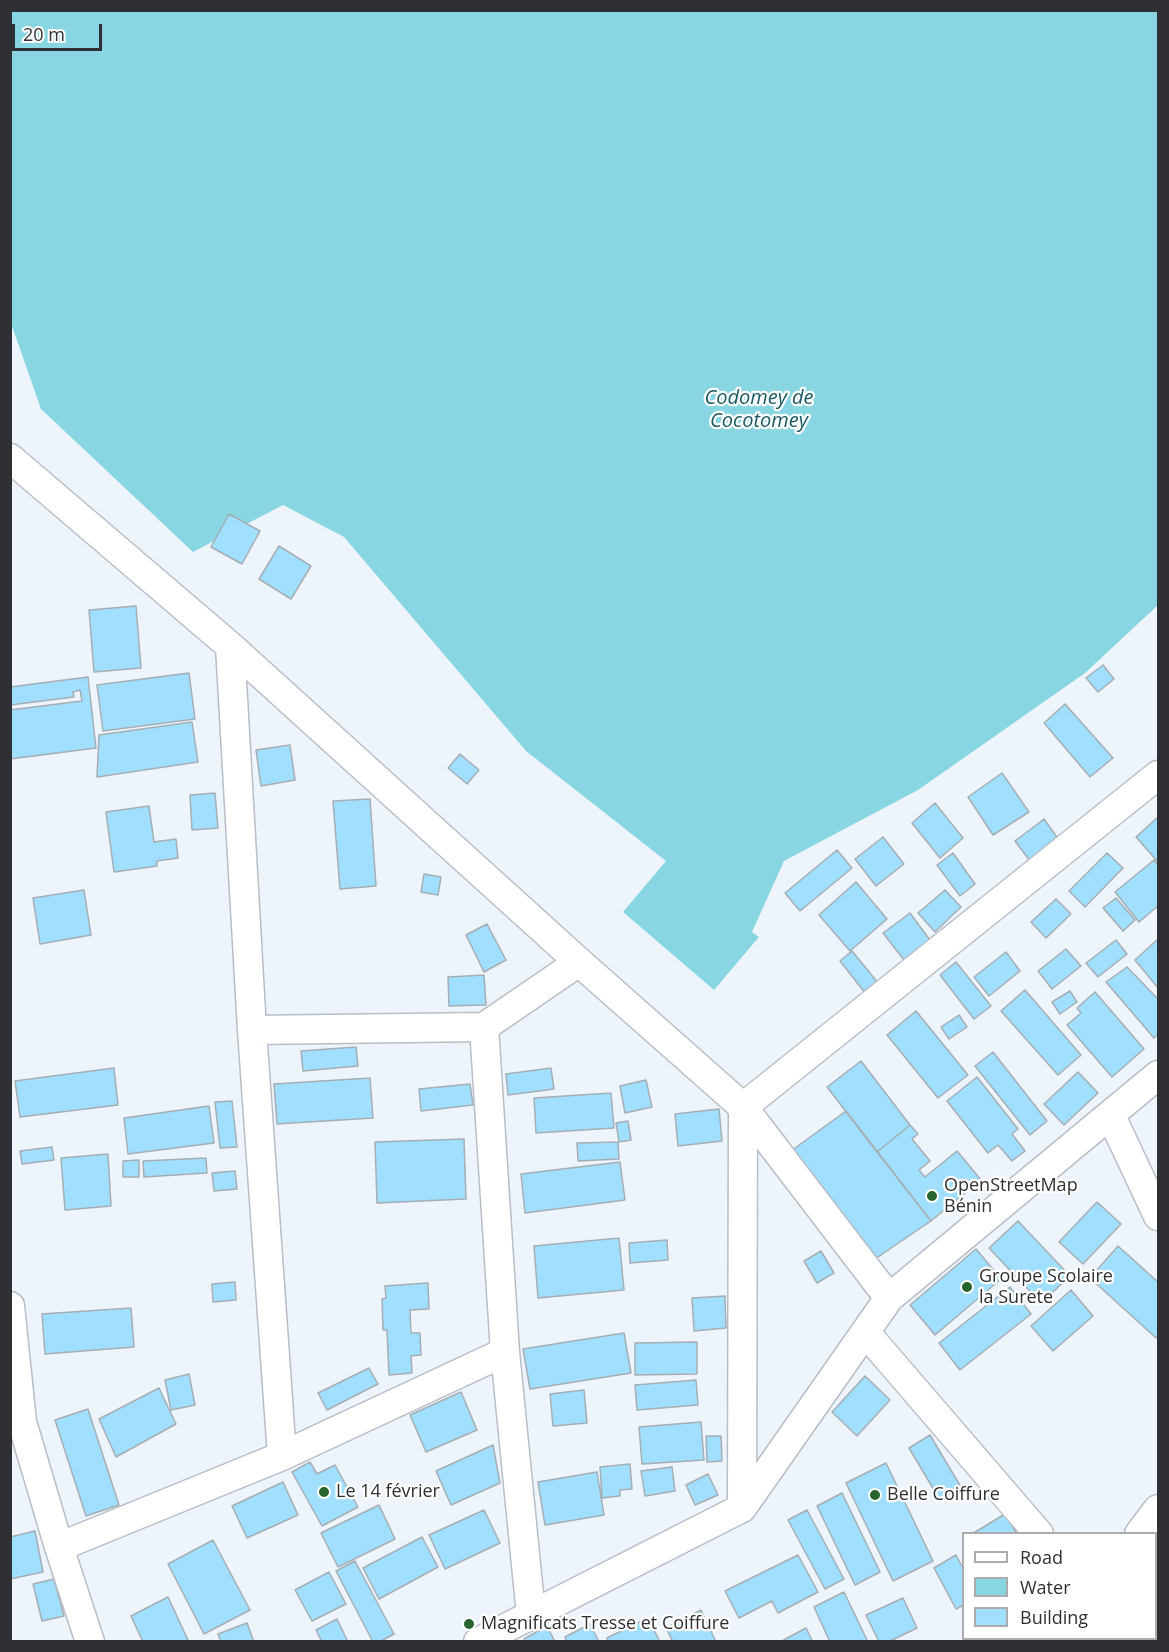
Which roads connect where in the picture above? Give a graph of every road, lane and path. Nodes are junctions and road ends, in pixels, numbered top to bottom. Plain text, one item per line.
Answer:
1 (10, 458) edge
2 (230, 646) junction
3 (1158, 775) edge
4 (579, 962) junction
5 (484, 1027) junction
6 (252, 1030) junction
7 (1158, 1075) edge
8 (743, 1107) junction
9 (1111, 1116) junction
10 (1158, 1216) edge
11 (889, 1298) junction
12 (10, 1306) edge
13 (866, 1333) junction
14 (505, 1352) junction
15 (16, 1423) edge
16 (282, 1456) junction
17 (742, 1508) junction
18 (1158, 1509) edge
19 (1038, 1532) edge
20 (1140, 1532) edge
21 (58, 1547) junction
22 (531, 1615) junction
23 (90, 1641) edge
24 (478, 1641) edge

1 - 2 street
2 - 4 street
2 - 6 street
3 - 8 street
4 - 5 street
4 - 8 street
5 - 6 street
5 - 14 street
6 - 16 street
7 - 9 street
8 - 11 street
8 - 17 street
9 - 10 street
9 - 11 street
11 - 13 street
12 - 15 street
13 - 17 street
13 - 19 street
14 - 16 street
14 - 22 street
15 - 21 street
16 - 21 street
17 - 22 street
18 - 20 street
21 - 23 street
22 - 24 street

